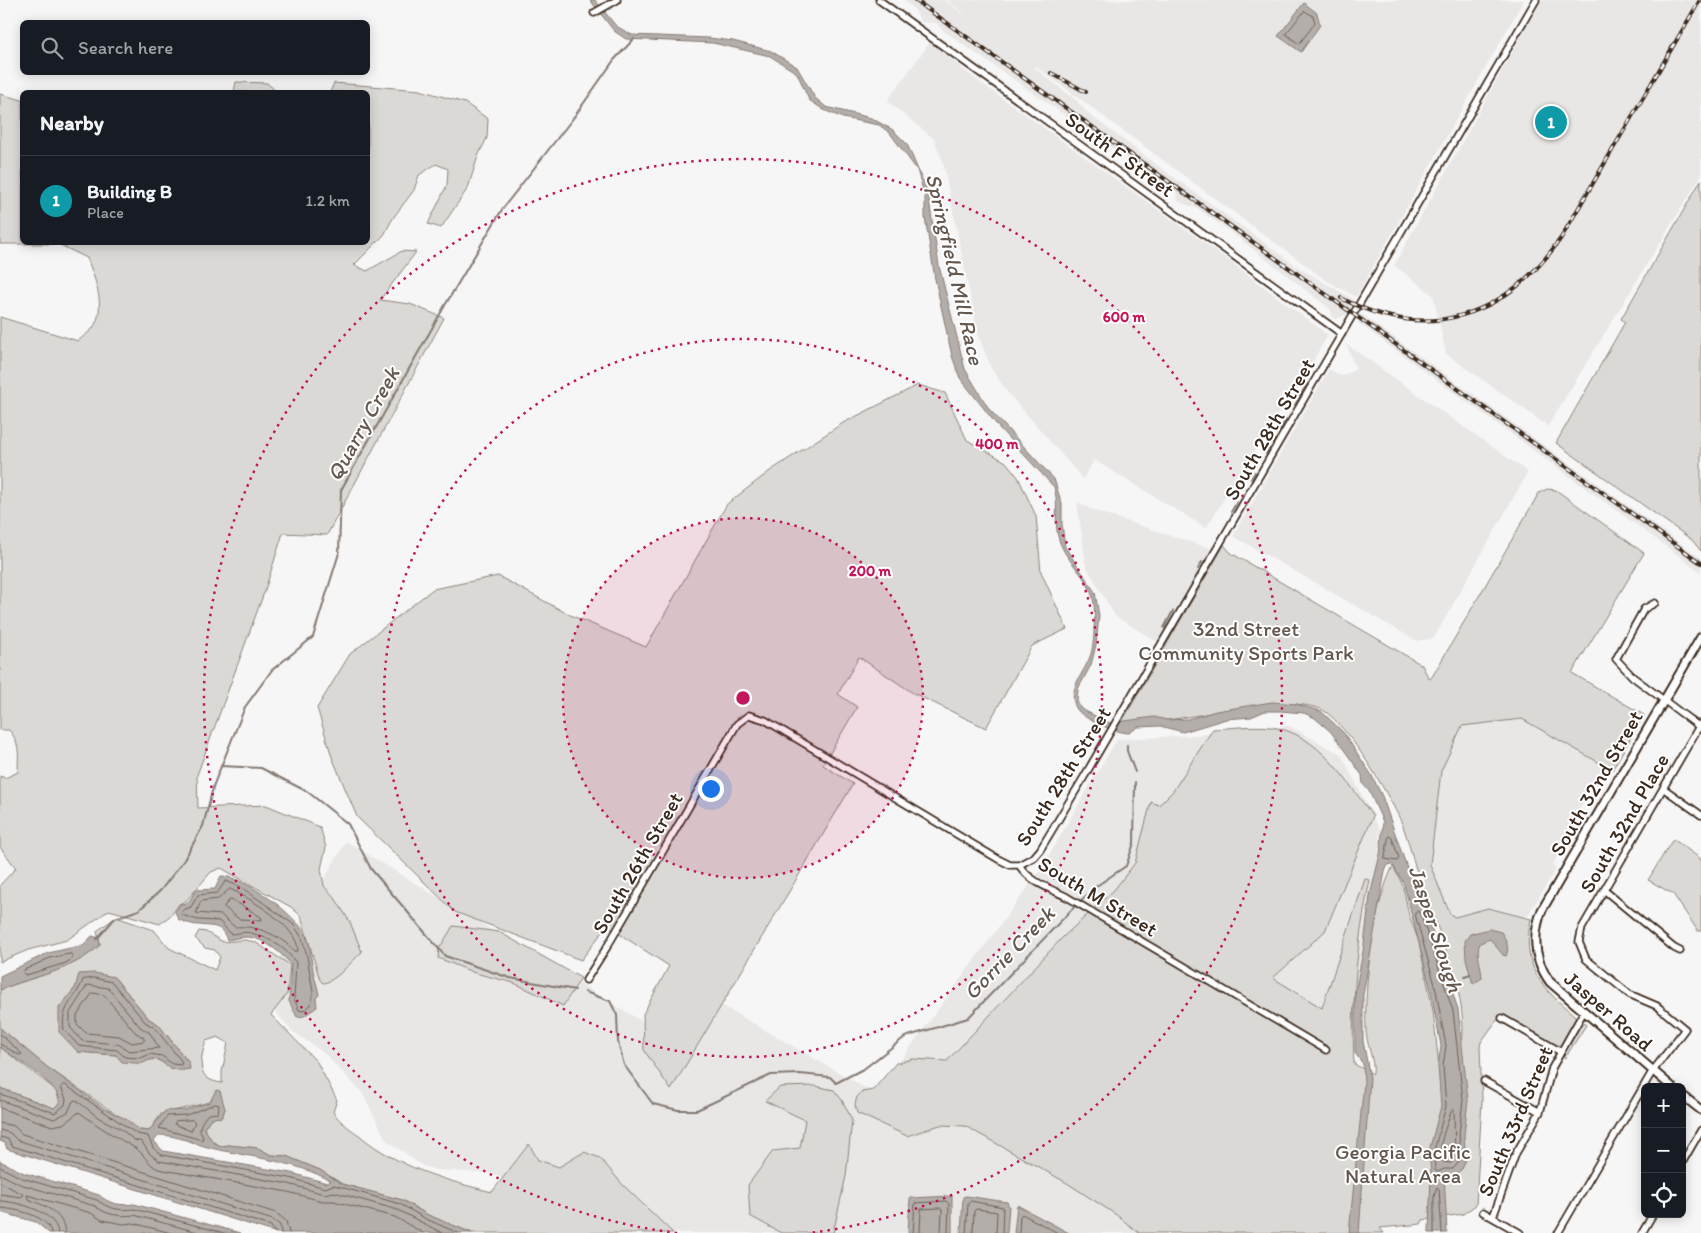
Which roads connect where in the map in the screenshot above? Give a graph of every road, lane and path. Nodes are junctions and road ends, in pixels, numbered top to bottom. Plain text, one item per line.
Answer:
1 (617, 0) edge
2 (879, 0) edge
3 (1536, 0) edge
4 (594, 13) dead end
5 (1342, 334) junction
6 (1654, 603) dead end
7 (1701, 638) edge
8 (1663, 701) junction
9 (749, 715) joint
10 (1700, 726) edge
11 (1663, 788) junction
12 (1701, 815) edge
13 (1019, 865) junction
14 (1604, 890) junction
15 (1536, 951) joint
16 (1680, 951) dead end
17 (586, 980) dead end
18 (1583, 1013) junction
19 (1502, 1018) dead end
20 (1326, 1050) dead end
21 (1561, 1052) junction
22 (1652, 1072) junction
23 (1484, 1081) dead end
24 (1667, 1083) edge
25 (1686, 1098) edge
26 (1701, 1110) edge
27 (1540, 1112) junction
28 (1701, 1130) edge
29 (1686, 1156) edge
30 (1483, 1212) dead end
31 (1493, 1217) junction
32 (1651, 1218) edge
33 (1520, 1233) edge
34 (1558, 1233) edge
35 (1642, 1233) edge

1 - 4 street
2 - 5 street, South F Street
3 - 5 street, South 28th Street
5 - 13 street, South 28th Street
6 - 8 street
7 - 8 street, South 32nd Street
8 - 10 street
8 - 15 street, South 32nd Street
9 - 13 street, South M Street
9 - 17 street, South 26th Street
10 - 11 street, South 32nd Place
11 - 12 street
11 - 14 street, South 32nd Place
13 - 20 street, South M Street
14 - 16 street
14 - 22 street, South 32nd Place
15 - 18 street, Jasper Road
18 - 21 street, South 33rd Street
18 - 22 street, Jasper Road
19 - 21 street
21 - 27 street, South 33rd Street
22 - 24 street, Jasper Road
22 - 34 street
23 - 27 street
25 - 26 street
27 - 31 street, South 33rd Street
28 - 29 street
30 - 31 street
31 - 33 street
32 - 35 street

